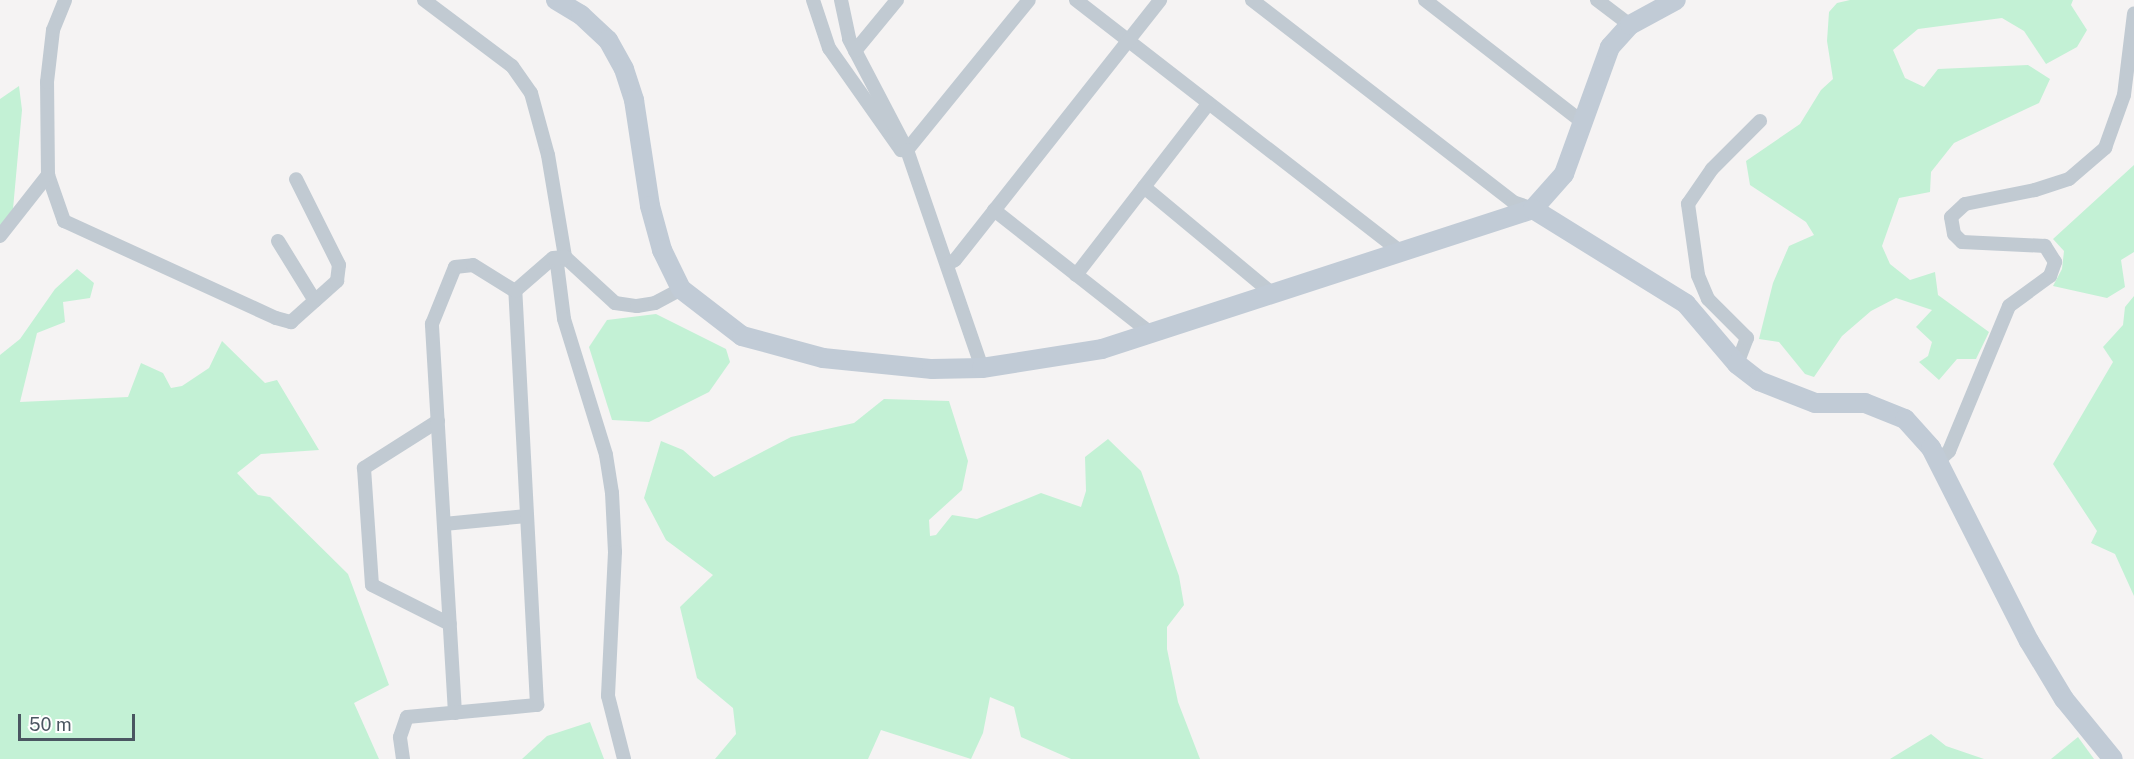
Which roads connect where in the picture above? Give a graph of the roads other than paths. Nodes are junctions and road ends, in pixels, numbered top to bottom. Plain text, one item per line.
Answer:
1 (65, 0) edge
2 (424, 0) edge
3 (556, 0) edge
4 (813, 0) edge
5 (841, 0) edge
6 (897, 0) edge
7 (1029, 0) edge
8 (1076, 0) edge
9 (1160, 0) edge
10 (1252, 0) edge
11 (1425, 0) edge
12 (1597, 0) edge
13 (1677, 0) edge
14 (2134, 14) edge
15 (1630, 25) junction
16 (1127, 40) junction
17 (855, 51) junction
18 (1209, 103) junction
19 (1760, 121) dead end
20 (1582, 122) junction
21 (907, 150) junction
22 (48, 176) junction
23 (296, 179) dead end
24 (1144, 187) junction
25 (1533, 209) junction
26 (994, 210) junction
27 (0, 236) edge
28 (278, 241) dead end
29 (1401, 252) junction
30 (565, 257) junction
31 (948, 264) junction
32 (1076, 275) junction
33 (681, 289) junction
34 (515, 291) junction
35 (1274, 294) junction
36 (315, 301) junction
37 (1146, 336) junction
38 (1737, 364) junction
39 (982, 368) junction
40 (438, 422) junction
41 (1938, 461) junction
42 (527, 516) junction
43 (444, 524) junction
44 (450, 624) junction
45 (455, 713) junction
46 (403, 759) edge
47 (624, 759) edge
48 (2113, 759) edge

1 - 22 street
2 - 30 street
3 - 33 street
4 - 21 street
5 - 17 street
6 - 17 street
7 - 21 street
8 - 16 street
9 - 16 street
10 - 25 street
11 - 20 street
12 - 15 street
13 - 15 street
14 - 41 street
15 - 20 street
16 - 18 street
16 - 26 street
17 - 21 street
18 - 24 street
18 - 29 street
19 - 38 street
20 - 25 street
21 - 31 street
22 - 27 street
22 - 36 street
23 - 36 street
24 - 32 street
24 - 35 street
25 - 29 street
25 - 38 street
26 - 31 street
26 - 32 street
28 - 36 street
29 - 35 street
30 - 33 street
30 - 34 street
30 - 47 street
31 - 39 street
32 - 37 street
33 - 39 street
34 - 40 street
34 - 42 street
35 - 37 street
37 - 39 street
38 - 41 street
40 - 43 street
40 - 44 street
41 - 48 street
42 - 43 street
42 - 45 street
43 - 44 street
44 - 45 street
45 - 46 street

